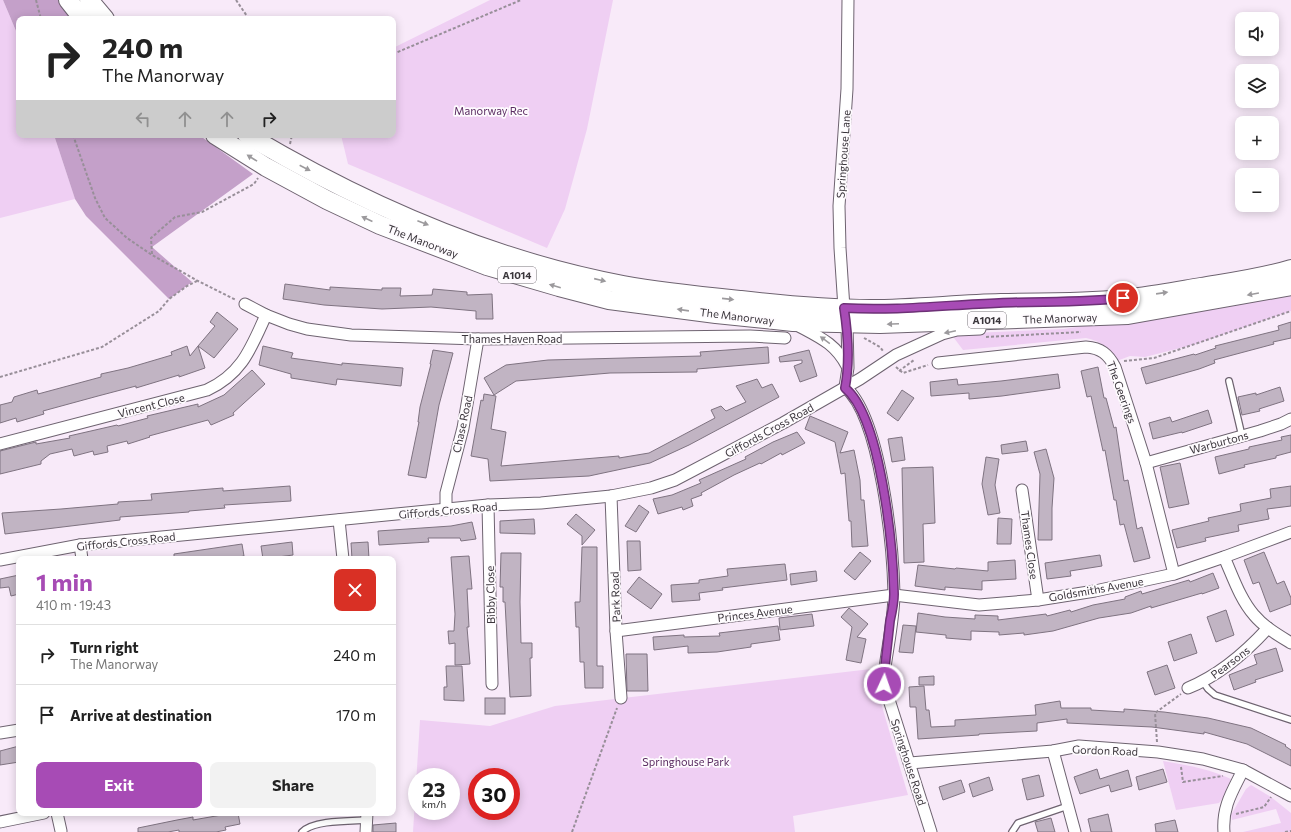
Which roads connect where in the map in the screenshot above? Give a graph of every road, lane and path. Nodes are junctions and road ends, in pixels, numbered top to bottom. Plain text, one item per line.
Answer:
1 (36, 0) edge
2 (68, 0) edge
3 (89, 0) edge
4 (236, 0) edge
5 (521, 0) edge
6 (848, 0) edge
7 (40, 16) edge
8 (81, 16) edge
9 (102, 16) edge
10 (247, 16) edge
11 (396, 53) edge
12 (73, 138) edge
13 (220, 138) edge
14 (252, 138) edge
15 (266, 167) junction
16 (152, 255) junction
17 (1291, 269) edge
18 (198, 281) junction
19 (1291, 286) edge
20 (245, 304) joint
21 (1291, 311) edge
22 (266, 315) junction
23 (1128, 315) junction
24 (845, 316) junction
25 (789, 330) junction
26 (478, 339) junction
27 (870, 341) dead end
28 (886, 354) dead end
29 (1119, 361) dead end
30 (938, 362) joint
31 (848, 368) junction
32 (899, 370) dead end
33 (869, 373) junction
34 (0, 377) edge
35 (1229, 381) dead end
36 (845, 388) junction
37 (1291, 419) edge
38 (1242, 436) junction
39 (0, 444) edge
40 (1146, 463) junction
41 (1022, 490) dead end
42 (611, 496) junction
43 (488, 505) junction
44 (446, 510) junction
45 (339, 520) junction
46 (1291, 532) edge
47 (80, 545) junction
48 (21, 556) edge
49 (82, 556) edge
50 (343, 556) edge
51 (16, 557) edge
52 (1224, 557) junction
53 (0, 560) edge
54 (1174, 574) junction
55 (894, 595) junction
56 (1038, 600) junction
57 (1268, 628) junction
58 (616, 631) junction
59 (1291, 643) edge
60 (1203, 682) junction
61 (492, 684) dead end
62 (1188, 688) joint
63 (621, 698) joint
64 (1291, 720) edge
65 (16, 730) edge
66 (0, 733) edge
67 (1053, 751) junction
68 (1158, 752) junction
69 (910, 763) junction
70 (1180, 764) dead end
71 (1243, 770) junction
72 (1238, 781) junction
73 (1291, 796) edge
74 (1271, 797) dead end
75 (1068, 806) junction
76 (29, 816) edge
77 (58, 816) edge
78 (367, 816) edge
79 (1223, 816) junction
80 (0, 822) edge
81 (61, 831) edge
82 (1291, 831) edge
83 (302, 832) edge
84 (366, 832) edge
85 (572, 832) edge
86 (931, 832) edge
87 (1012, 832) edge
88 (1075, 832) edge
89 (1224, 832) edge
90 (1285, 832) edge

1 - 7 path
2 - 8 main road
3 - 9 main road
4 - 10 path
5 - 11 path
6 - 24 street, Springhouse Lane
12 - 16 path
15 -> 13 main road, The Manorway / A1014
14 -> 24 main road, The Manorway / A1014
15 - 16 path
25 -> 15 main road, The Manorway / A1014
16 - 18 path
24 -> 17 main road, The Manorway / A1014
18 - 20 path
18 - 34 path
19 -> 23 main road, The Manorway / A1014
20 - 22 street, Thames Haven Road
21 - 29 path
22 - 26 street, Thames Haven Road
22 - 39 street, Vincent Close
23 -> 24 main road, The Manorway / A1014
23 -> 33 street, Giffords Cross Road
24 - 25 main road, The Manorway / A1014
24 - 31 street
25 - 26 street, Thames Haven Road
31 -> 25 street
26 - 44 street, Chase Road
27 - 28 path
30 - 32 path
30 - 40 street, The Geerings
31 - 33 street
31 - 36 street
33 - 36 street, Giffords Cross Road
35 - 38 lane
36 - 42 street, Giffords Cross Road
36 - 55 street, Springhouse Road
37 - 38 street, Warburtons
38 - 40 street, Warburtons
40 - 54 street, The Geerings
41 - 56 street, Thames Close
42 - 43 street, Giffords Cross Road
42 - 58 street, Park Road
43 - 44 street, Giffords Cross Road
43 - 61 street, Bibby Close
44 - 45 street, Giffords Cross Road
45 - 47 street, Giffords Cross Road
45 - 50 street
46 - 52 street, Goldsmiths Avenue
47 - 48 street, Giffords Cross Road
47 - 49 street
51 - 53 street, Giffords Cross Road
52 - 54 street, Goldsmiths Avenue
52 - 57 street
54 - 56 street, Goldsmiths Avenue
55 - 56 street, Goldsmiths Avenue
55 - 58 street, Princes Avenue
55 - 69 street, Springhouse Road
57 - 59 street
57 - 60 street, Pearsons
58 - 63 street, Park Road
60 - 62 street, Pearsons
60 - 64 lane
62 - 68 path
63 - 85 path
65 - 66 street
67 - 68 street, Gordon Road
67 - 69 street, Gordon Road
67 - 75 street
68 - 71 street, Gordon Road
69 - 86 street, Springhouse Road
70 - 72 path
71 - 72 street
71 - 73 street, Gordon Road
72 - 79 street
74 - 79 path
75 - 87 lane
75 - 88 street
76 - 80 street
77 - 81 street
78 - 83 lane
78 - 84 street
79 - 89 street
82 - 90 path

